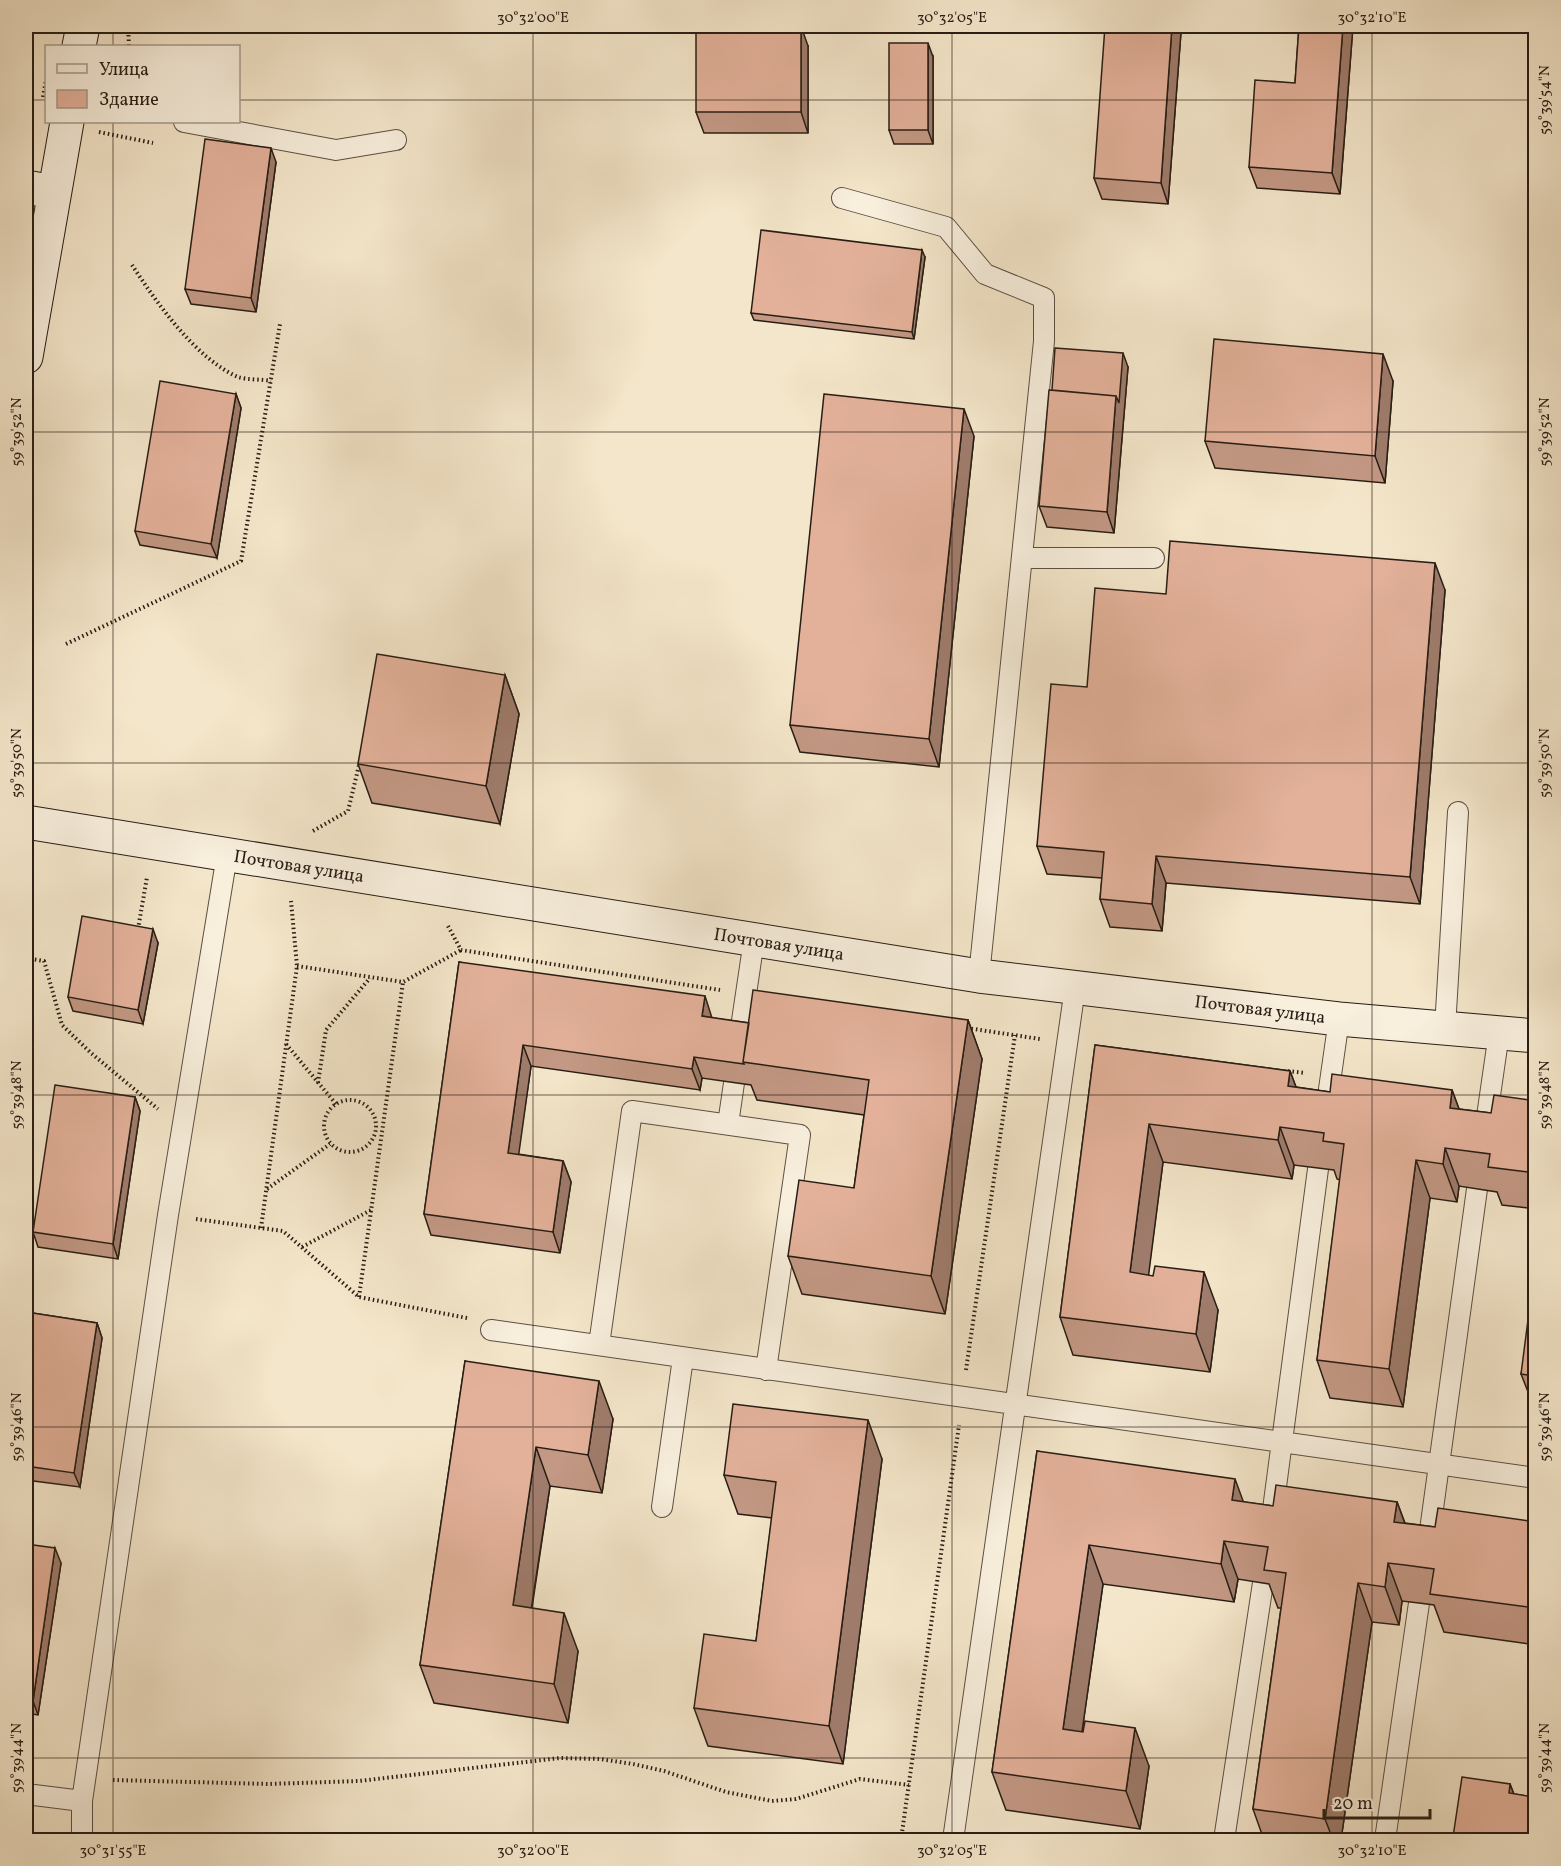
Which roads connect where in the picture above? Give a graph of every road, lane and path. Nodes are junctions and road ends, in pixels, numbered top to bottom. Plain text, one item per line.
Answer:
1 (83, 26) edge
2 (128, 26) edge
3 (80, 45) edge
4 (129, 45) edge
5 (67, 123) edge
6 (189, 123) edge
7 (396, 140) dead end
8 (39, 190) edge
9 (842, 198) dead end
10 (132, 265) dead end
11 (280, 324) dead end
12 (26, 357) edge
13 (271, 381) junction
14 (1022, 558) junction
15 (1154, 558) dead end
16 (66, 644) dead end
17 (362, 753) edge
18 (1458, 812) dead end
19 (26, 822) edge
20 (227, 855) junction
21 (149, 868) dead end
22 (298, 879) junction
23 (138, 930) edge
24 (754, 940) junction
25 (461, 950) dead end
26 (26, 958) edge
27 (297, 966) junction
28 (980, 976) junction
29 (370, 977) junction
30 (403, 982) junction
31 (1075, 988) junction
32 (1339, 1019) junction
33 (1445, 1028) junction
34 (1499, 1033) junction
35 (1015, 1035) dead end
36 (1536, 1036) edge
37 (739, 1041) edge
38 (286, 1044) junction
39 (318, 1083) junction
40 (734, 1083) edge
41 (336, 1104) junction
42 (728, 1124) junction
43 (1323, 1127) edge
44 (182, 1129) junction
45 (376, 1132) junction
46 (382, 1132) junction
47 (330, 1144) junction
48 (1483, 1148) edge
49 (1318, 1169) edge
50 (1477, 1189) edge
51 (266, 1190) junction
52 (371, 1210) junction
53 (168, 1215) junction
54 (261, 1228) junction
55 (302, 1247) junction
56 (359, 1297) junction
57 (491, 1330) joint
58 (599, 1345) junction
59 (683, 1358) junction
60 (766, 1370) junction
61 (963, 1397) junction
62 (1016, 1404) junction
63 (1282, 1443) junction
64 (1439, 1465) junction
65 (1536, 1478) edge
66 (662, 1507) dead end
67 (1269, 1542) edge
68 (1425, 1563) edge
69 (1263, 1583) edge
70 (1419, 1603) edge
71 (85, 1779) junction
72 (909, 1785) junction
73 (26, 1794) edge
74 (82, 1801) junction
75 (82, 1840) edge
76 (901, 1840) edge
77 (953, 1840) edge
78 (1224, 1840) edge
79 (1385, 1840) edge

1 - 3 street
2 - 4 path
5 - 8 street
6 - 7 lane
8 - 12 street
9 - 14 lane
10 - 13 path
11 - 13 path
13 - 16 path
14 - 15 lane
14 - 28 lane
17 - 22 path
18 - 33 lane
19 - 20 street, Почтовая улица
20 - 22 street, Почтовая улица
20 - 44 lane
21 - 23 path
22 - 24 street, Почтовая улица
22 - 27 path
24 - 28 street, Почтовая улица
24 - 37 lane
25 - 30 path
26 - 44 path
27 - 29 path
27 - 38 path
28 - 31 street, Почтовая улица
29 - 30 path
29 - 39 path
30 - 46 path
31 - 32 street, Почтовая улица
31 - 62 lane
32 - 33 street, Почтовая улица
32 - 43 lane
33 - 34 street, Почтовая улица
34 - 36 street, Почтовая улица
34 - 48 lane
35 - 61 path
38 - 39 path
38 - 51 path
39 - 41 path
40 - 42 lane
41 - 45 path
41 - 47 path
42 - 58 lane
42 - 60 lane
44 - 53 lane
45 - 46 path
45 - 47 path
46 - 52 path
47 - 51 path
49 - 63 lane
50 - 64 lane
51 - 54 path
52 - 55 path
52 - 56 path
53 - 54 path
53 - 71 lane
54 - 55 path
55 - 56 path
56 - 57 path
57 - 58 lane
58 - 59 lane
59 - 60 lane
59 - 66 lane
60 - 61 lane
61 - 62 lane
61 - 72 path
62 - 63 lane
62 - 77 lane
63 - 64 lane
63 - 67 lane
64 - 65 lane
64 - 68 lane
69 - 78 lane
70 - 79 lane
71 - 72 path
71 - 74 lane
72 - 76 path
73 - 74 lane
74 - 75 lane

